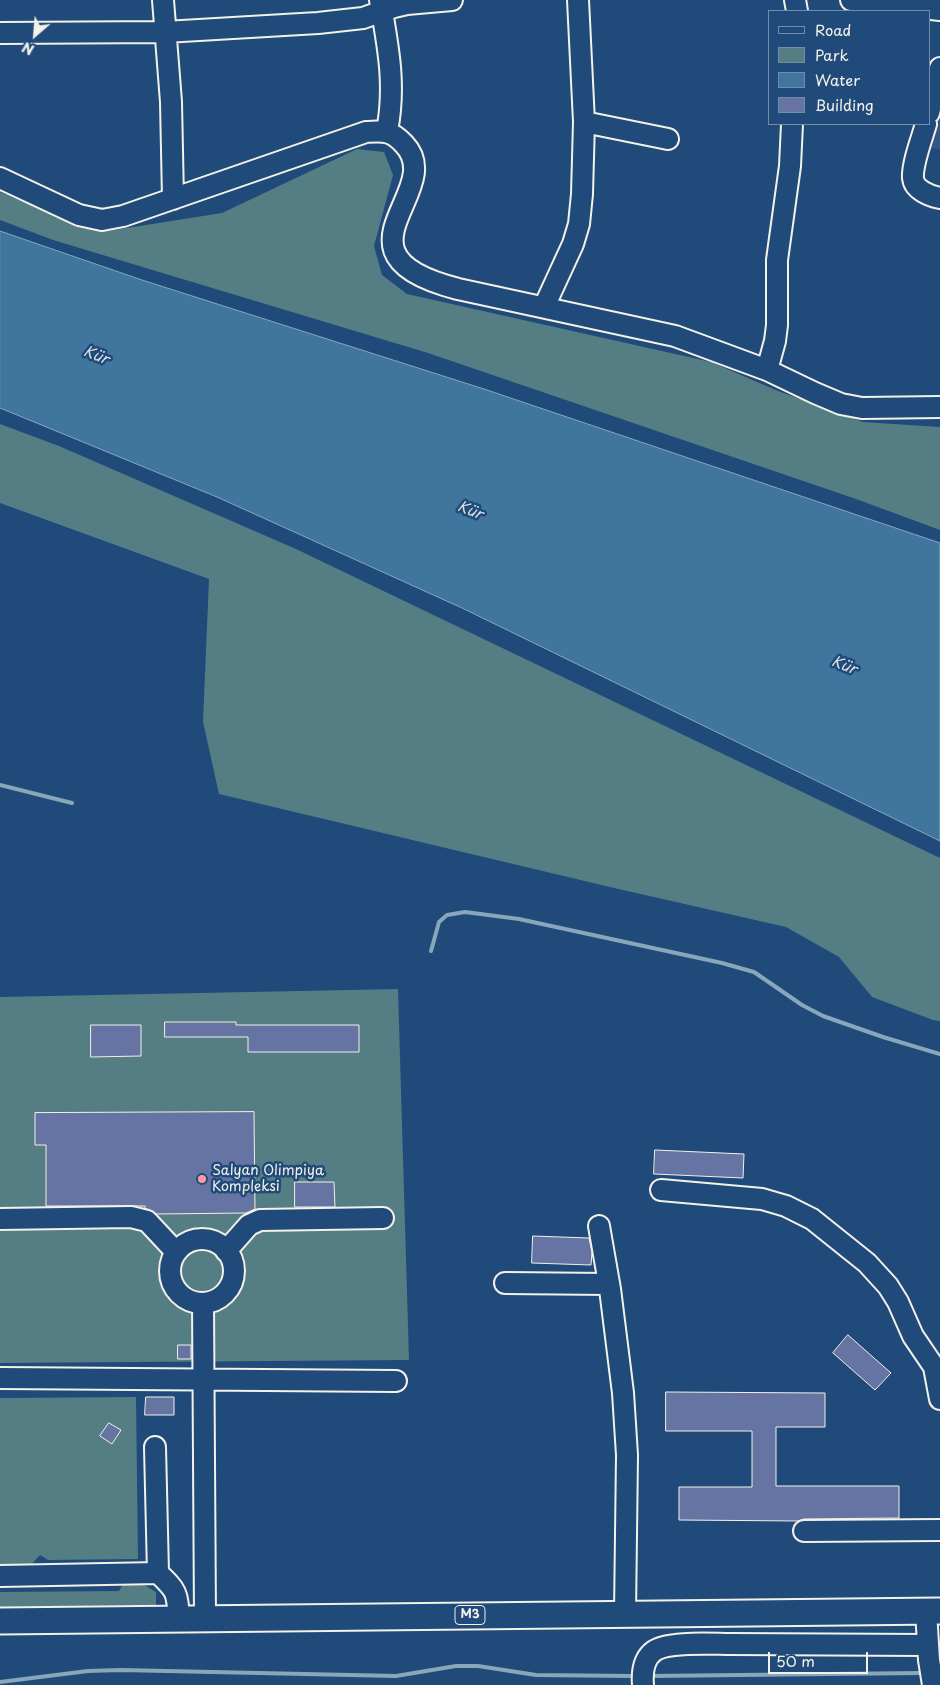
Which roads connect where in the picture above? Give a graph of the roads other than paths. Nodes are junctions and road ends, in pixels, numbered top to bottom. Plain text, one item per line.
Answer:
1 (163, 0) edge
2 (452, 0) edge
3 (578, 0) edge
4 (851, 0) edge
5 (381, 5) edge
6 (940, 10) edge
7 (165, 32) junction
8 (0, 33) edge
9 (940, 68) edge
10 (930, 109) edge
11 (584, 122) junction
12 (792, 125) edge
13 (926, 125) edge
14 (387, 131) junction
15 (668, 139) dead end
16 (0, 178) edge
17 (940, 198) edge
18 (173, 199) junction
19 (544, 307) junction
20 (767, 370) junction
21 (940, 407) edge
22 (661, 1190) dead end
23 (383, 1218) dead end
24 (0, 1219) edge
25 (599, 1226) dead end
26 (226, 1250) junction
27 (176, 1252) junction
28 (505, 1284) dead end
29 (609, 1284) junction
30 (203, 1303) junction
31 (0, 1378) edge
32 (203, 1380) junction
33 (396, 1381) dead end
34 (940, 1399) edge
35 (155, 1447) dead end
36 (940, 1530) edge
37 (804, 1531) dead end
38 (158, 1573) junction
39 (0, 1576) edge
40 (933, 1611) edge
41 (625, 1614) junction
42 (179, 1618) junction
43 (205, 1618) junction
44 (0, 1621) edge
45 (927, 1645) junction
46 (642, 1685) edge
47 (933, 1685) edge

1 - 7 street
2 - 5 street
3 - 11 street
4 - 6 street
5 - 7 street
5 - 14 street
7 - 8 street
7 - 18 street
9 - 10 street
11 - 15 street
11 - 19 street
12 - 20 street
13 - 17 street
14 - 18 street
14 - 19 street
16 - 18 street
19 - 20 street
20 - 21 street
22 - 34 street
23 - 26 street
24 - 27 street
25 - 29 street
26 - 27 street
26 - 30 street
27 - 30 street
28 - 29 street
29 - 41 street
30 - 32 street
31 - 32 street
32 - 33 street
32 - 43 street
35 - 38 street
36 - 37 street
38 - 39 street
38 - 42 street
40 - 41 main road, M3
40 - 45 street
41 - 43 main road, M3
42 - 43 main road, M3
42 - 44 main road, M3
45 - 46 street
45 - 47 street

